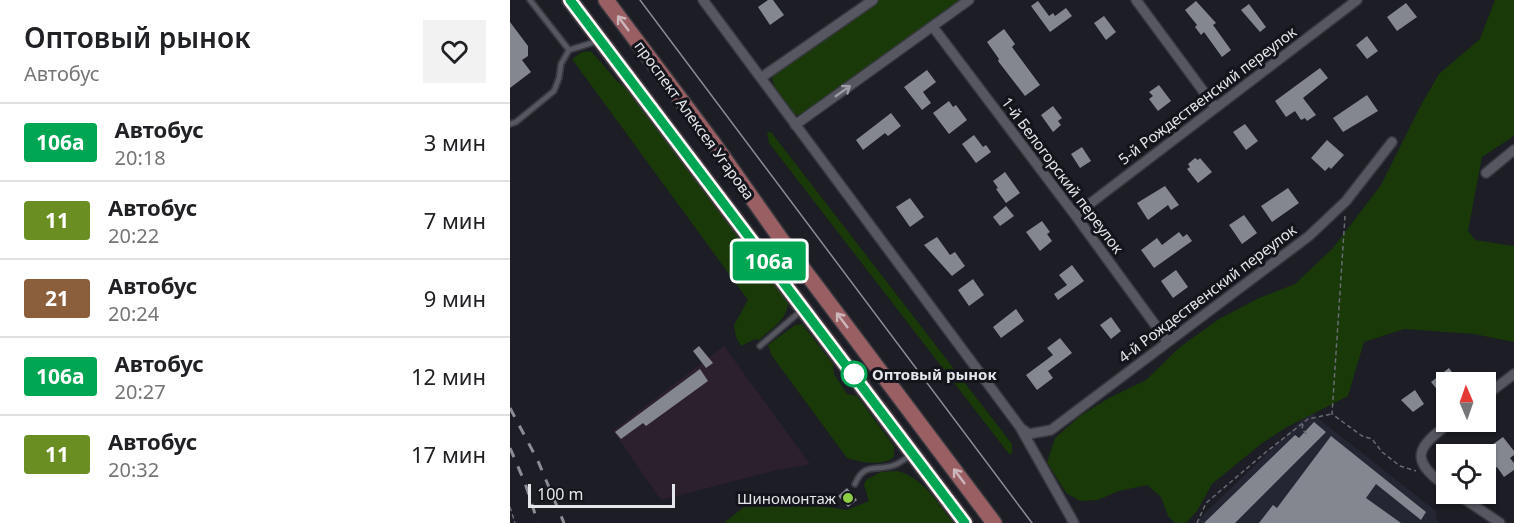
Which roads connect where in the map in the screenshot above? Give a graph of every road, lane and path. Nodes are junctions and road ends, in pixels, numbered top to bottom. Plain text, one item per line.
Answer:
1 (530, 0) edge
2 (570, 0) edge
3 (606, 0) edge
4 (703, 0) edge
5 (873, 0) edge
6 (969, 0) edge
7 (1136, 0) edge
8 (1357, 0) edge
9 (933, 27) junction
10 (600, 40) junction
11 (569, 50) junction
12 (762, 77) junction
13 (1215, 107) junction
14 (510, 124) edge
15 (795, 125) junction
16 (1392, 142) dead end
17 (1514, 150) edge
18 (1486, 173) dead end
19 (1346, 201) junction
20 (1075, 215) junction
21 (783, 242) junction
22 (764, 255) junction
23 (804, 308) junction
24 (1167, 341) junction
25 (760, 346) dead end
26 (1514, 374) edge
27 (1496, 388) edge
28 (1332, 414) junction
29 (1303, 423) junction
30 (1020, 427) junction
31 (1437, 432) edge
32 (1309, 437) dead end
33 (913, 454) junction
34 (1426, 471) junction
35 (1436, 478) edge
36 (855, 484) dead end
37 (1472, 504) edge
38 (510, 507) edge
39 (515, 523) edge
40 (965, 523) edge
41 (994, 523) edge
42 (1074, 523) edge
43 (1197, 523) edge
44 (1500, 523) edge

1 - 11 lane
2 - 10 main road, проспект Алексея Угарова
21 -> 3 main road, проспект Алексея Угарова
4 - 12 street
5 - 12 street
6 - 9 street
7 - 13 street
8 - 13 street, 5-й Рождественский переулок
15 -> 9 street
9 - 20 street, 1-й Белогорский переулок
10 - 11 lane
10 - 22 main road, проспект Алексея Угарова
11 - 14 lane
12 - 15 street
13 - 20 street, 5-й Рождественский переулок
15 - 30 street
16 - 19 street, 4-й Рождественский переулок
17 - 18 street
19 - 24 street, 4-й Рождественский переулок
19 - 28 path
20 - 24 street, 1-й Белогорский переулок
21 - 22 main road
41 -> 21 main road, проспект Алексея Угарова
22 - 23 main road, проспект Алексея Угарова
23 - 25 lane
23 - 33 main road, проспект Алексея Угарова
24 - 30 street, 4-й Рождественский переулок
26 - 27 street
28 - 29 path
28 - 34 path
29 - 32 path
29 - 43 path
30 - 42 street
31 - 34 street
33 - 36 lane
33 - 40 main road, проспект Алексея Угарова
34 - 35 street
37 - 44 street
38 - 39 path

